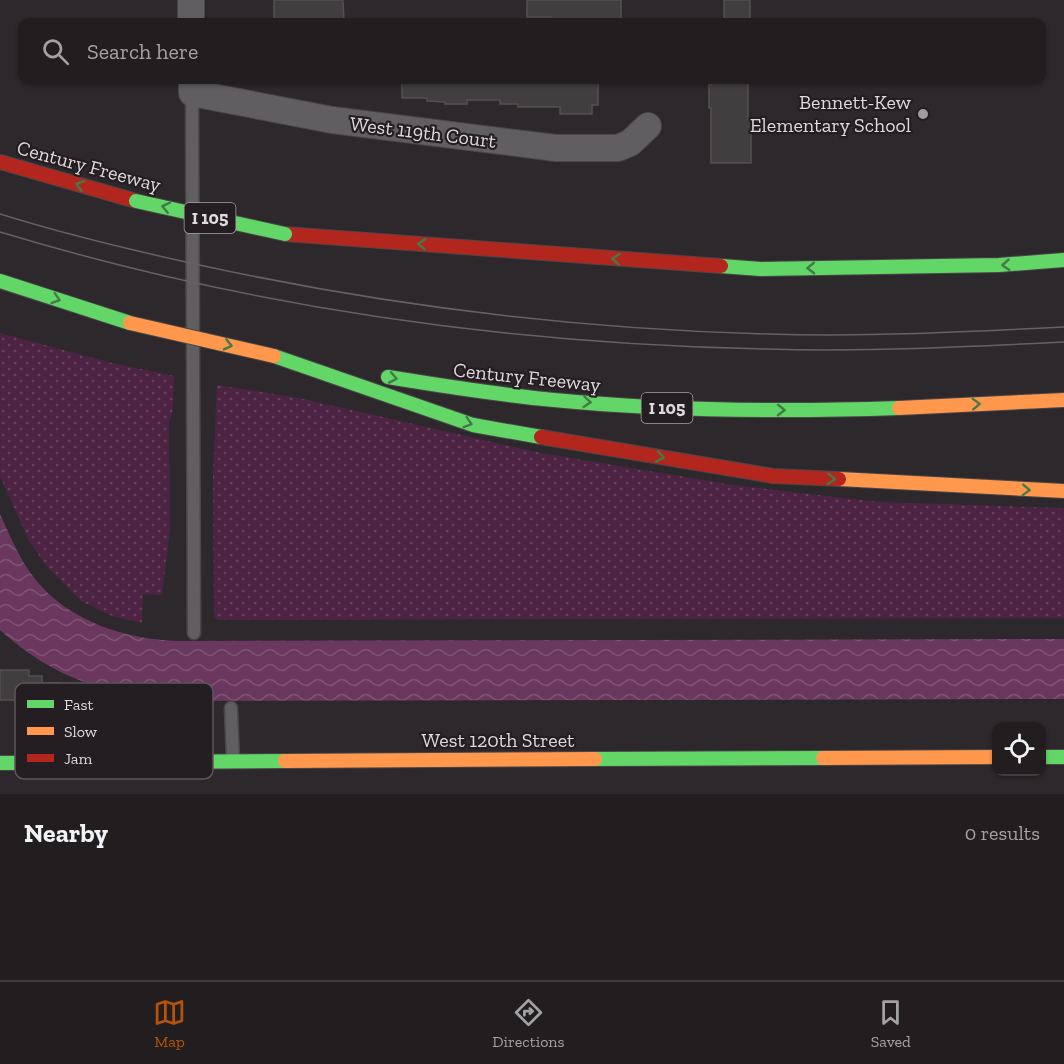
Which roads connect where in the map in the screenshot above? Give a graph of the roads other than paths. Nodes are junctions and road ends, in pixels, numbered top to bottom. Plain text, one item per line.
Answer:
1 (191, 0) edge
2 (191, 18) edge
3 (192, 86) edge
4 (648, 126) dead end
5 (0, 162) edge
6 (1064, 260) edge
7 (0, 281) edge
8 (274, 356) junction
9 (1064, 400) edge
10 (1064, 491) edge
11 (194, 633) dead end
12 (231, 708) dead end
13 (992, 757) edge
14 (1046, 757) edge
15 (1064, 757) edge
16 (213, 761) edge
17 (233, 761) junction
18 (0, 763) edge
19 (15, 763) edge

1 - 2 street
3 - 4 street, West 119th Court
3 - 11 lane
6 -> 5 main road, Century Freeway / I 105, bridge
7 -> 8 main road, Century Freeway / I 105, bridge
8 -> 9 main road, Century Freeway / I 105
8 -> 10 main road
12 - 17 lane
13 - 17 main road, West 120th Street
14 - 15 main road
16 - 17 main road, West 120th Street
18 - 19 main road, West 120th Street

